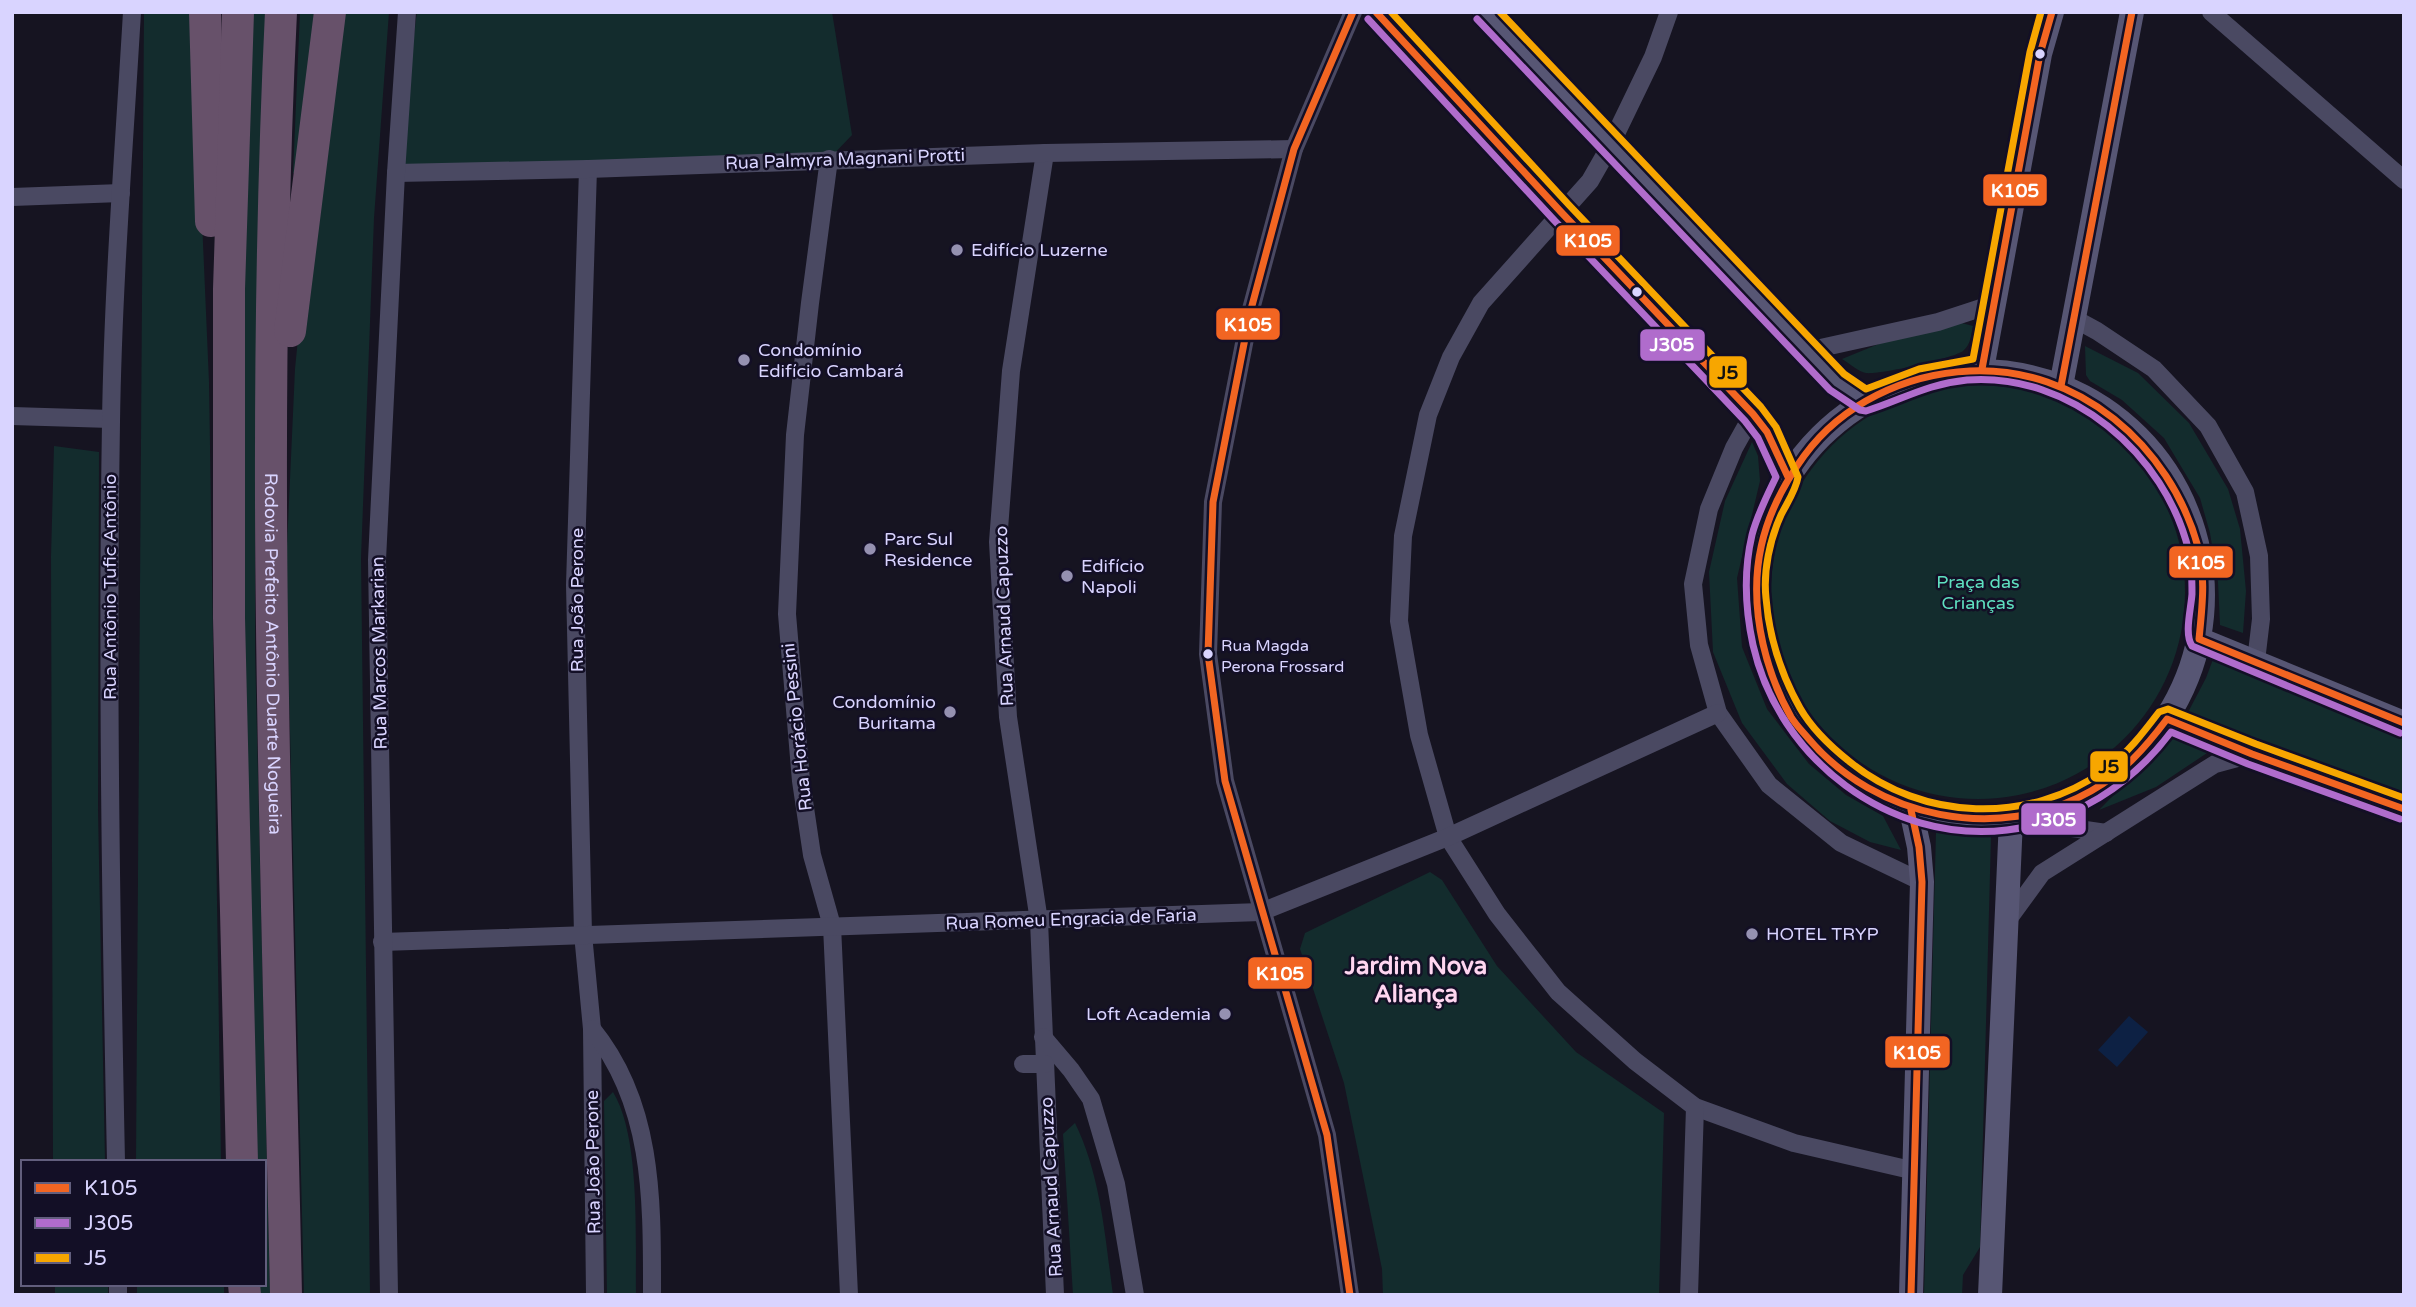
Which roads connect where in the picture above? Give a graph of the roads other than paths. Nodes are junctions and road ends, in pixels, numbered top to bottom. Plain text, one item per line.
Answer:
1 (132, 12) edge
2 (205, 12) edge
3 (238, 12) edge
4 (281, 12) edge
5 (330, 12) edge
6 (407, 12) edge
7 (1353, 12) edge
8 (1376, 12) edge
9 (1485, 12) edge
10 (1669, 12) edge
11 (2052, 12) edge
12 (2132, 12) edge
13 (2211, 12) edge
14 (1611, 146) junction
15 (1294, 149) junction
16 (1045, 153) junction
17 (830, 159) junction
18 (588, 169) junction
19 (396, 173) junction
20 (2404, 180) edge
21 (121, 193) junction
22 (12, 197) edge
23 (1561, 212) junction
24 (1993, 304) junction
25 (2073, 318) junction
26 (1807, 351) junction
27 (1982, 369) junction
28 (2061, 386) junction
29 (1865, 401) junction
30 (1753, 414) junction
31 (12, 416) edge
32 (111, 419) junction
33 (1788, 477) junction
34 (229, 490) junction
35 (270, 496) junction
36 (2199, 639) junction
37 (2256, 661) junction
38 (1718, 713) junction
39 (2168, 719) junction
40 (2404, 723) edge
41 (2252, 754) junction
42 (2404, 809) edge
43 (1911, 810) junction
44 (2011, 819) junction
45 (2106, 833) junction
46 (1448, 837) junction
47 (1922, 881) junction
48 (1261, 912) junction
49 (1039, 921) junction
50 (2007, 921) junction
51 (832, 926) junction
52 (583, 934) junction
53 (382, 942) junction
54 (592, 1030) junction
55 (1044, 1037) junction
56 (1045, 1064) junction
57 (1023, 1065) dead end
58 (1695, 1107) junction
59 (116, 1160) edge
60 (242, 1160) edge
61 (1915, 1171) junction
62 (286, 1295) edge
63 (389, 1295) edge
64 (595, 1295) edge
65 (652, 1295) edge
66 (849, 1295) edge
67 (1055, 1295) edge
68 (1135, 1295) edge
69 (1350, 1295) edge
70 (1689, 1295) edge
71 (1911, 1295) edge
72 (1990, 1295) edge

1 - 21 street, Rua Antônio Tufic Antônio
2 - 34 highway
3 - 34 highway
4 - 35 highway, Rodovia Prefeito Antônio Duarte Nogueira
5 - 35 highway
6 - 19 street, Rua Marcos Markarian
7 - 15 street
8 - 23 main road
9 - 14 main road
10 - 14 street
11 - 24 main road
12 - 25 main road
13 - 20 street
14 - 23 street
14 - 26 main road
15 - 16 street, Rua Palmyra Magnani Protti
15 - 48 street
16 - 17 street, Rua Palmyra Magnani Protti
16 - 49 street, Rua Arnaud Capuzzo
17 - 18 street, Rua Palmyra Magnani Protti
17 - 51 street, Rua Horácio Pessini
18 - 19 street, Rua Palmyra Magnani Protti
18 - 52 street, Rua João Perone
19 - 53 street, Rua Marcos Markarian
21 - 22 street
21 - 32 street, Rua Antônio Tufic Antônio
23 - 30 main road
23 - 46 street
24 - 26 street
24 - 27 main road
25 - 28 main road
25 - 37 street
26 - 29 main road
27 - 28 main road
27 - 29 main road
28 - 36 main road
29 - 33 main road
30 - 33 main road
30 - 38 street
31 - 32 street
32 - 59 street, Rua Antônio Tufic Antônio
33 - 43 main road
34 - 60 highway
35 - 62 highway, Rodovia Prefeito Antônio Duarte Nogueira
36 - 37 main road
36 - 39 main road
37 - 40 main road
38 - 46 street, Rua Romeu Engracia de Faria
38 - 47 street
39 - 41 main road
39 - 44 main road
41 - 42 main road
41 - 45 street
43 - 44 main road
43 - 47 main road
44 - 45 street
44 - 50 main road
45 - 50 street
46 - 48 street, Rua Romeu Engracia de Faria
46 - 58 street
47 - 61 main road
48 - 49 street, Rua Romeu Engracia de Faria
48 - 69 street
49 - 51 street, Rua Romeu Engracia de Faria
49 - 55 street, Rua Arnaud Capuzzo
50 - 72 main road
51 - 52 street, Rua Romeu Engracia de Faria
51 - 66 street, Rua Horácio Pessini
52 - 53 street, Rua Romeu Engracia de Faria
52 - 54 street, Rua João Perone
53 - 63 street, Rua Marcos Markarian
54 - 64 street, Rua João Perone
54 - 65 street, Rua João Perone
55 - 56 street, Rua Arnaud Capuzzo
55 - 68 street, Rua Arnaud Capuzzo
56 - 57 street
56 - 67 street, Rua Arnaud Capuzzo
58 - 61 street
58 - 70 street
61 - 71 main road

